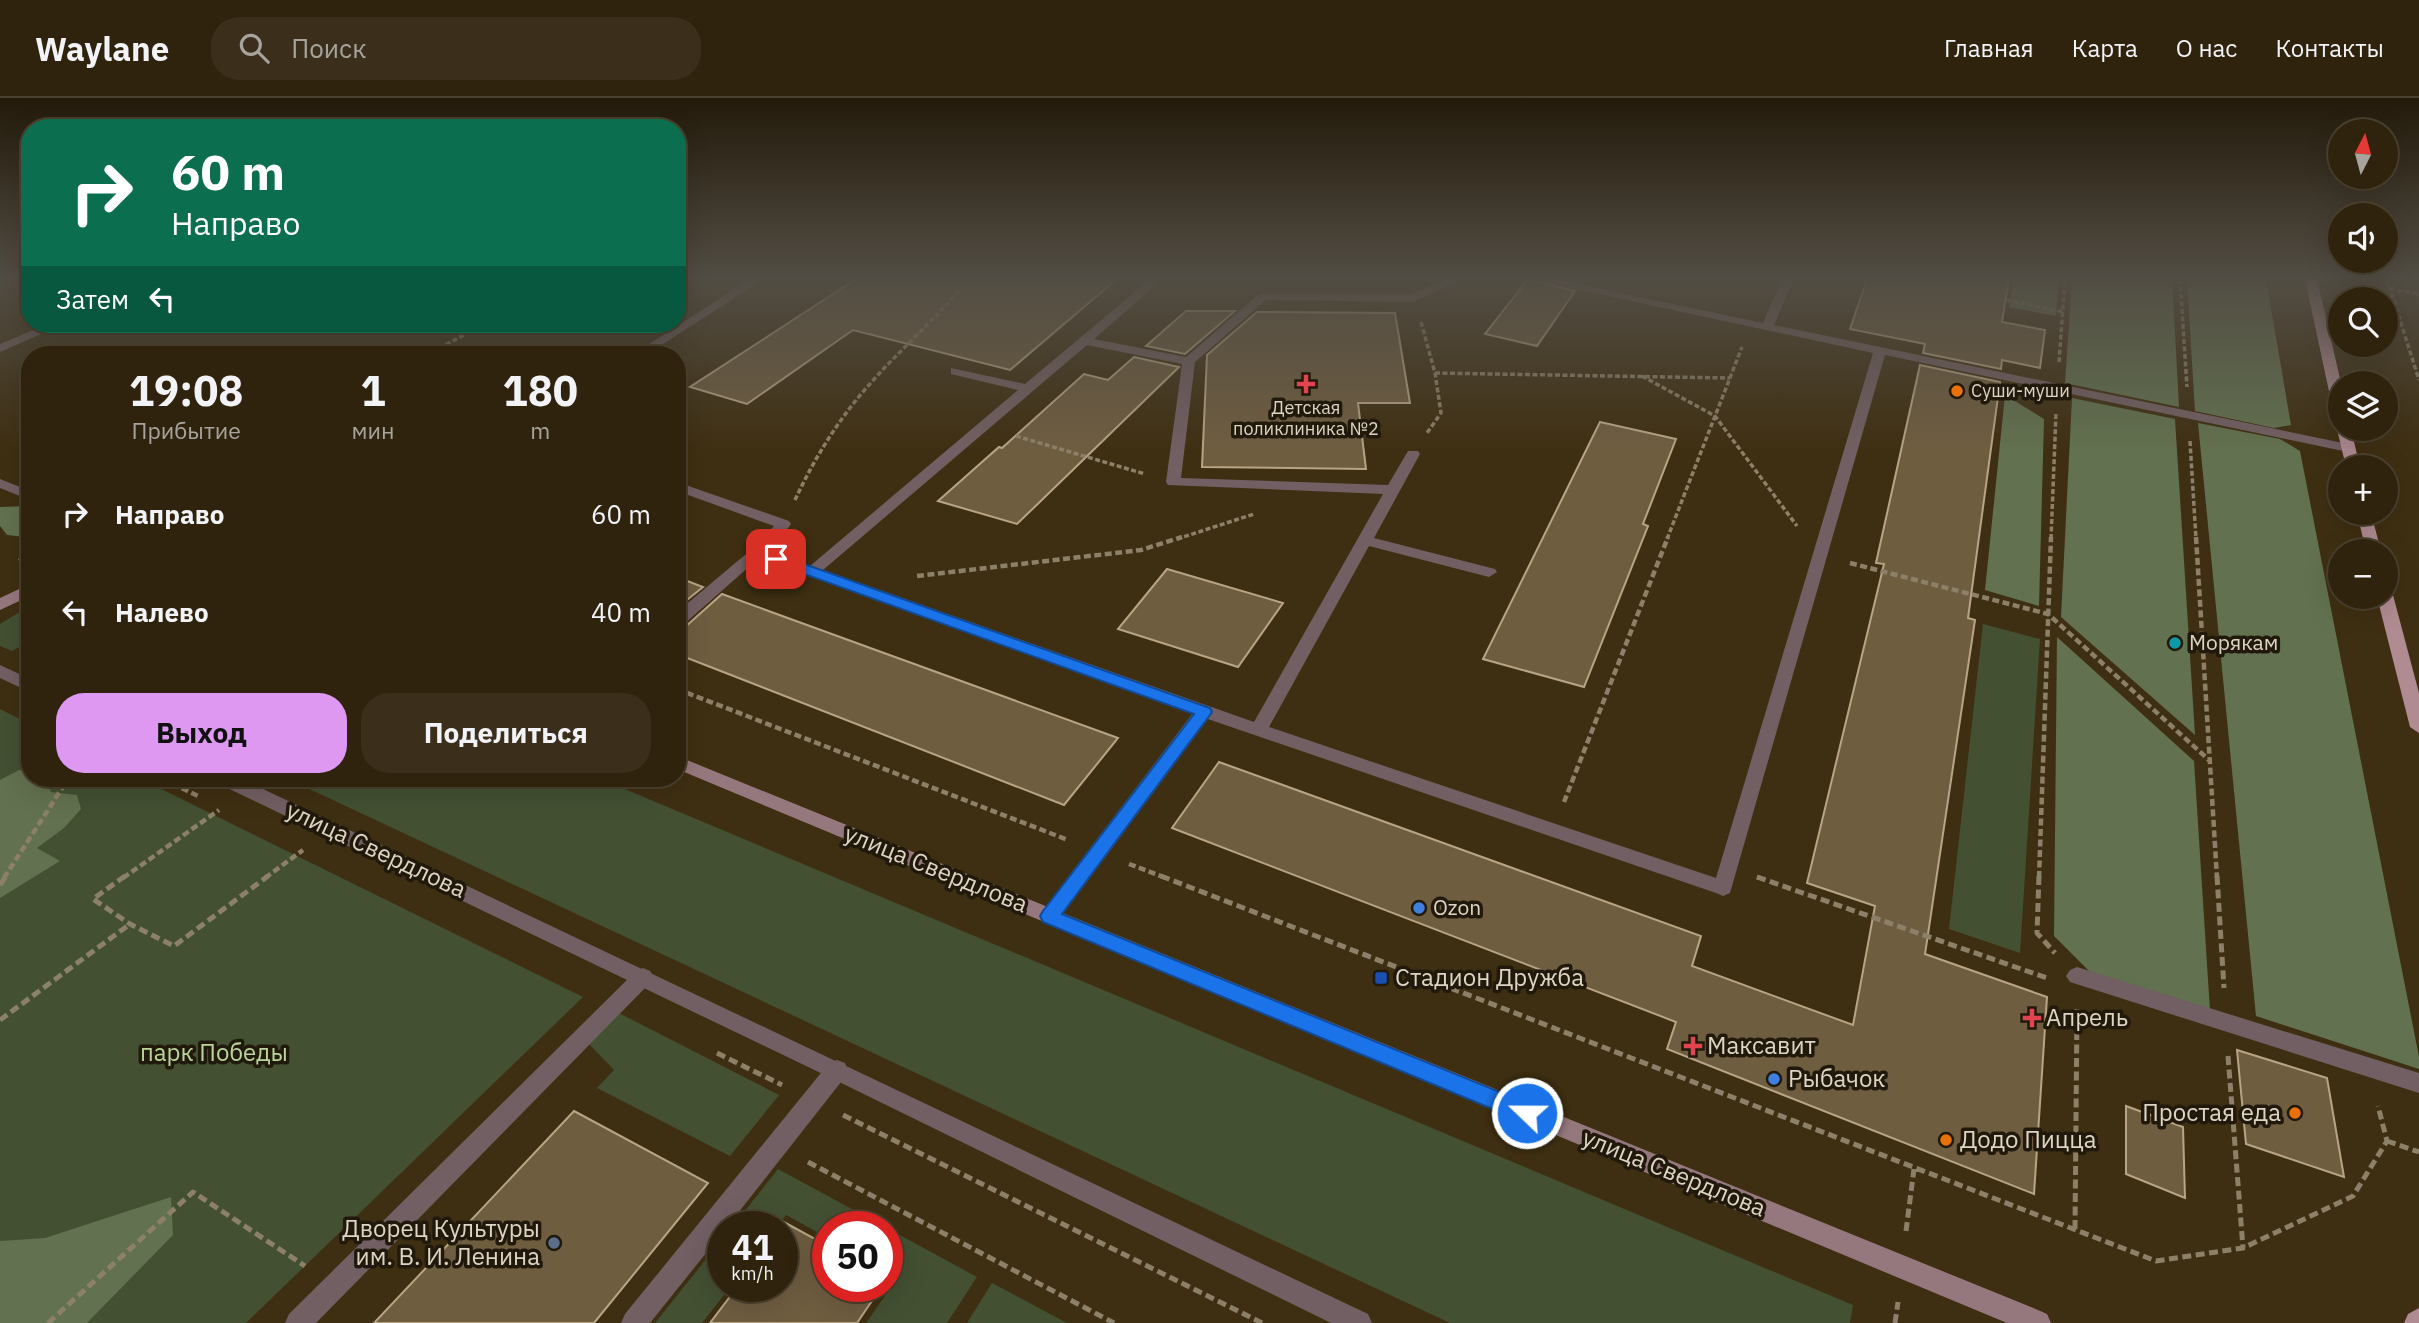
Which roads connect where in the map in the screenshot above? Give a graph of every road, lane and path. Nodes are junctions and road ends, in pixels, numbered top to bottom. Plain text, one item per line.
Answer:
1 (29, 336) edge
2 (462, 336) edge
3 (668, 336) edge
4 (918, 336) edge
5 (1090, 336) edge
6 (1218, 336) edge
7 (1425, 336) edge
8 (1746, 336) edge
9 (1812, 336) edge
10 (2061, 336) edge
11 (2183, 336) edge
12 (2324, 336) edge
13 (2405, 336) edge
14 (1084, 341) junction
15 (443, 346) edge
16 (652, 346) edge
17 (0, 348) edge
18 (1880, 350) junction
19 (1189, 362) junction
20 (956, 371) dead end
21 (2331, 371) edge
22 (1436, 373) junction
23 (1642, 376) junction
24 (1730, 378) junction
25 (2419, 380) edge
26 (2057, 387) junction
27 (1028, 389) junction
28 (2188, 415) junction
29 (1715, 416) junction
30 (983, 427) junction
31 (2347, 441) edge
32 (2348, 448) junction
33 (1413, 454) joint
34 (2350, 455) edge
35 (1173, 482) junction
36 (0, 484) edge
37 (686, 489) edge
38 (1393, 490) junction
39 (21, 492) edge
40 (1264, 511) dead end
41 (784, 524) junction
42 (1365, 540) junction
43 (757, 552) junction
44 (1819, 555) junction
45 (813, 571) junction
46 (1489, 572) dead end
47 (850, 584) junction
48 (21, 594) edge
49 (0, 605) edge
50 (2389, 609) edge
51 (686, 613) edge
52 (2048, 614) junction
53 (0, 671) edge
54 (21, 681) edge
55 (686, 692) edge
56 (1204, 712) junction
57 (2419, 727) edge
58 (1258, 730) junction
59 (2209, 761) junction
60 (686, 766) edge
61 (63, 787) edge
62 (180, 787) edge
63 (243, 787) edge
64 (1553, 830) junction
65 (292, 844) dead end
66 (304, 849) junction
67 (1097, 851) junction
68 (316, 856) dead end
69 (1730, 868) junction
70 (0, 885) edge
71 (1050, 916) junction
72 (130, 923) junction
73 (643, 977) junction
74 (2077, 982) junction
75 (0, 1020) edge
76 (2226, 1022) junction
77 (714, 1052) dead end
78 (2367, 1067) junction
79 (837, 1070) junction
80 (2419, 1083) edge
81 (812, 1100) junction
82 (2387, 1141) junction
83 (776, 1146) junction
84 (2419, 1152) edge
85 (2075, 1229) junction
86 (2243, 1248) junction
87 (335, 1286) junction
88 (2017, 1317) edge
89 (48, 1323) edge
90 (298, 1323) edge
91 (634, 1323) edge
92 (1114, 1323) edge
93 (1262, 1323) edge
94 (1359, 1323) edge
95 (2038, 1323) edge

1 - 17 street
2 - 15 path
3 - 16 street
4 - 41 path
5 - 14 street
6 - 19 street
7 - 22 path
8 - 24 path
9 - 18 street
10 - 26 path
11 - 28 path
12 - 21 main road
13 - 25 path
14 - 19 street
14 - 27 street
18 - 26 street
18 - 44 street
19 - 35 street
20 - 27 street
22 - 23 path
22 - 33 path
23 - 24 path
23 - 29 path
24 - 29 path
26 - 28 street
26 - 52 path
27 - 30 street
28 - 32 street
28 - 59 path
29 - 44 path
29 - 64 path
30 - 35 path
30 - 45 street
31 - 32 main road
32 - 34 main road
33 - 38 street
35 - 38 street
36 - 39 street
37 - 41 street
38 - 42 street
40 - 47 path
41 - 43 street
42 - 46 street
42 - 58 street
43 - 45 street
43 - 51 street
44 - 52 path
44 - 69 street
45 - 47 street
47 - 56 street
48 - 49 main road
50 - 57 main road
52 - 59 path
52 - 74 path
53 - 54 street
55 - 67 path
56 - 58 street
56 - 67 street
58 - 64 street
59 - 76 path
60 - 71 main road, улица Свердлова
61 - 70 path
62 - 72 path
63 - 73 street, улица Свердлова
64 - 69 street
65 - 66 path
66 - 68 path
66 - 72 path
67 - 71 street
67 - 85 path
69 - 74 path
71 - 88 main road, улица Свердлова
72 - 75 path
73 - 79 street, улица Свердлова
73 - 87 street
74 - 76 street
74 - 85 path
76 - 78 street
76 - 86 path
77 - 81 path
78 - 80 street
78 - 82 path
79 - 81 street
79 - 94 street, улица Свердлова
81 - 83 street
81 - 93 path
82 - 84 path
82 - 86 path
83 - 91 street
83 - 92 path
85 - 86 path
87 - 89 path
87 - 90 street
88 - 95 main road, улица Свердлова

